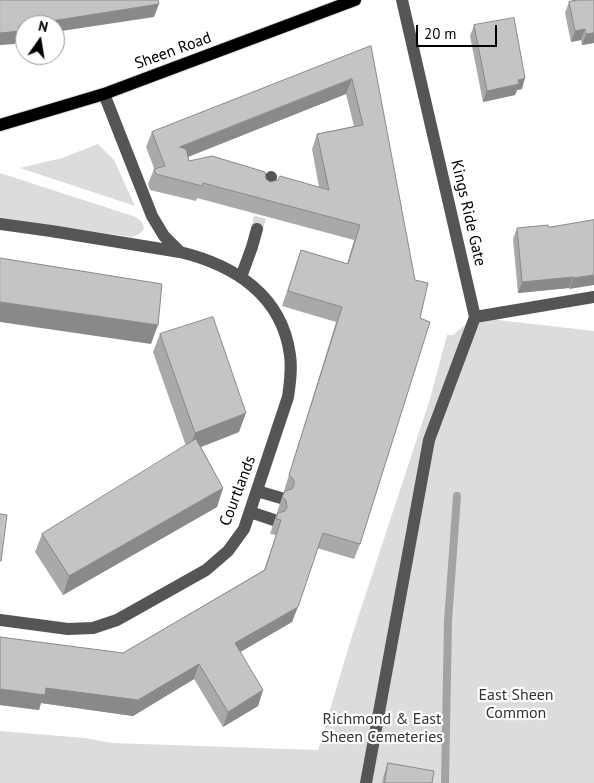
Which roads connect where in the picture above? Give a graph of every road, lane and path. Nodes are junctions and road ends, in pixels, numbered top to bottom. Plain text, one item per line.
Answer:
1 (355, 0) edge
2 (402, 0) edge
3 (104, 94) junction
4 (0, 125) edge
5 (0, 224) edge
6 (257, 229) tunnel mouth
7 (180, 252) junction
8 (241, 277) junction
9 (594, 297) edge
10 (475, 316) junction
11 (257, 491) junction
12 (282, 498) edge
13 (250, 512) junction
14 (274, 520) edge
15 (0, 620) edge
16 (366, 783) edge

1 - 3 main road, Sheen Road
2 - 10 street, Kings Ride Gate
3 - 4 main road, Sheen Road
3 - 7 street
5 - 7 street, Courtlands
6 - 8 street
7 - 8 street, Courtlands
8 - 11 street, Courtlands
9 - 10 street
10 - 16 street
11 - 12 street
11 - 13 street, Courtlands
13 - 14 street
13 - 15 street, Courtlands

